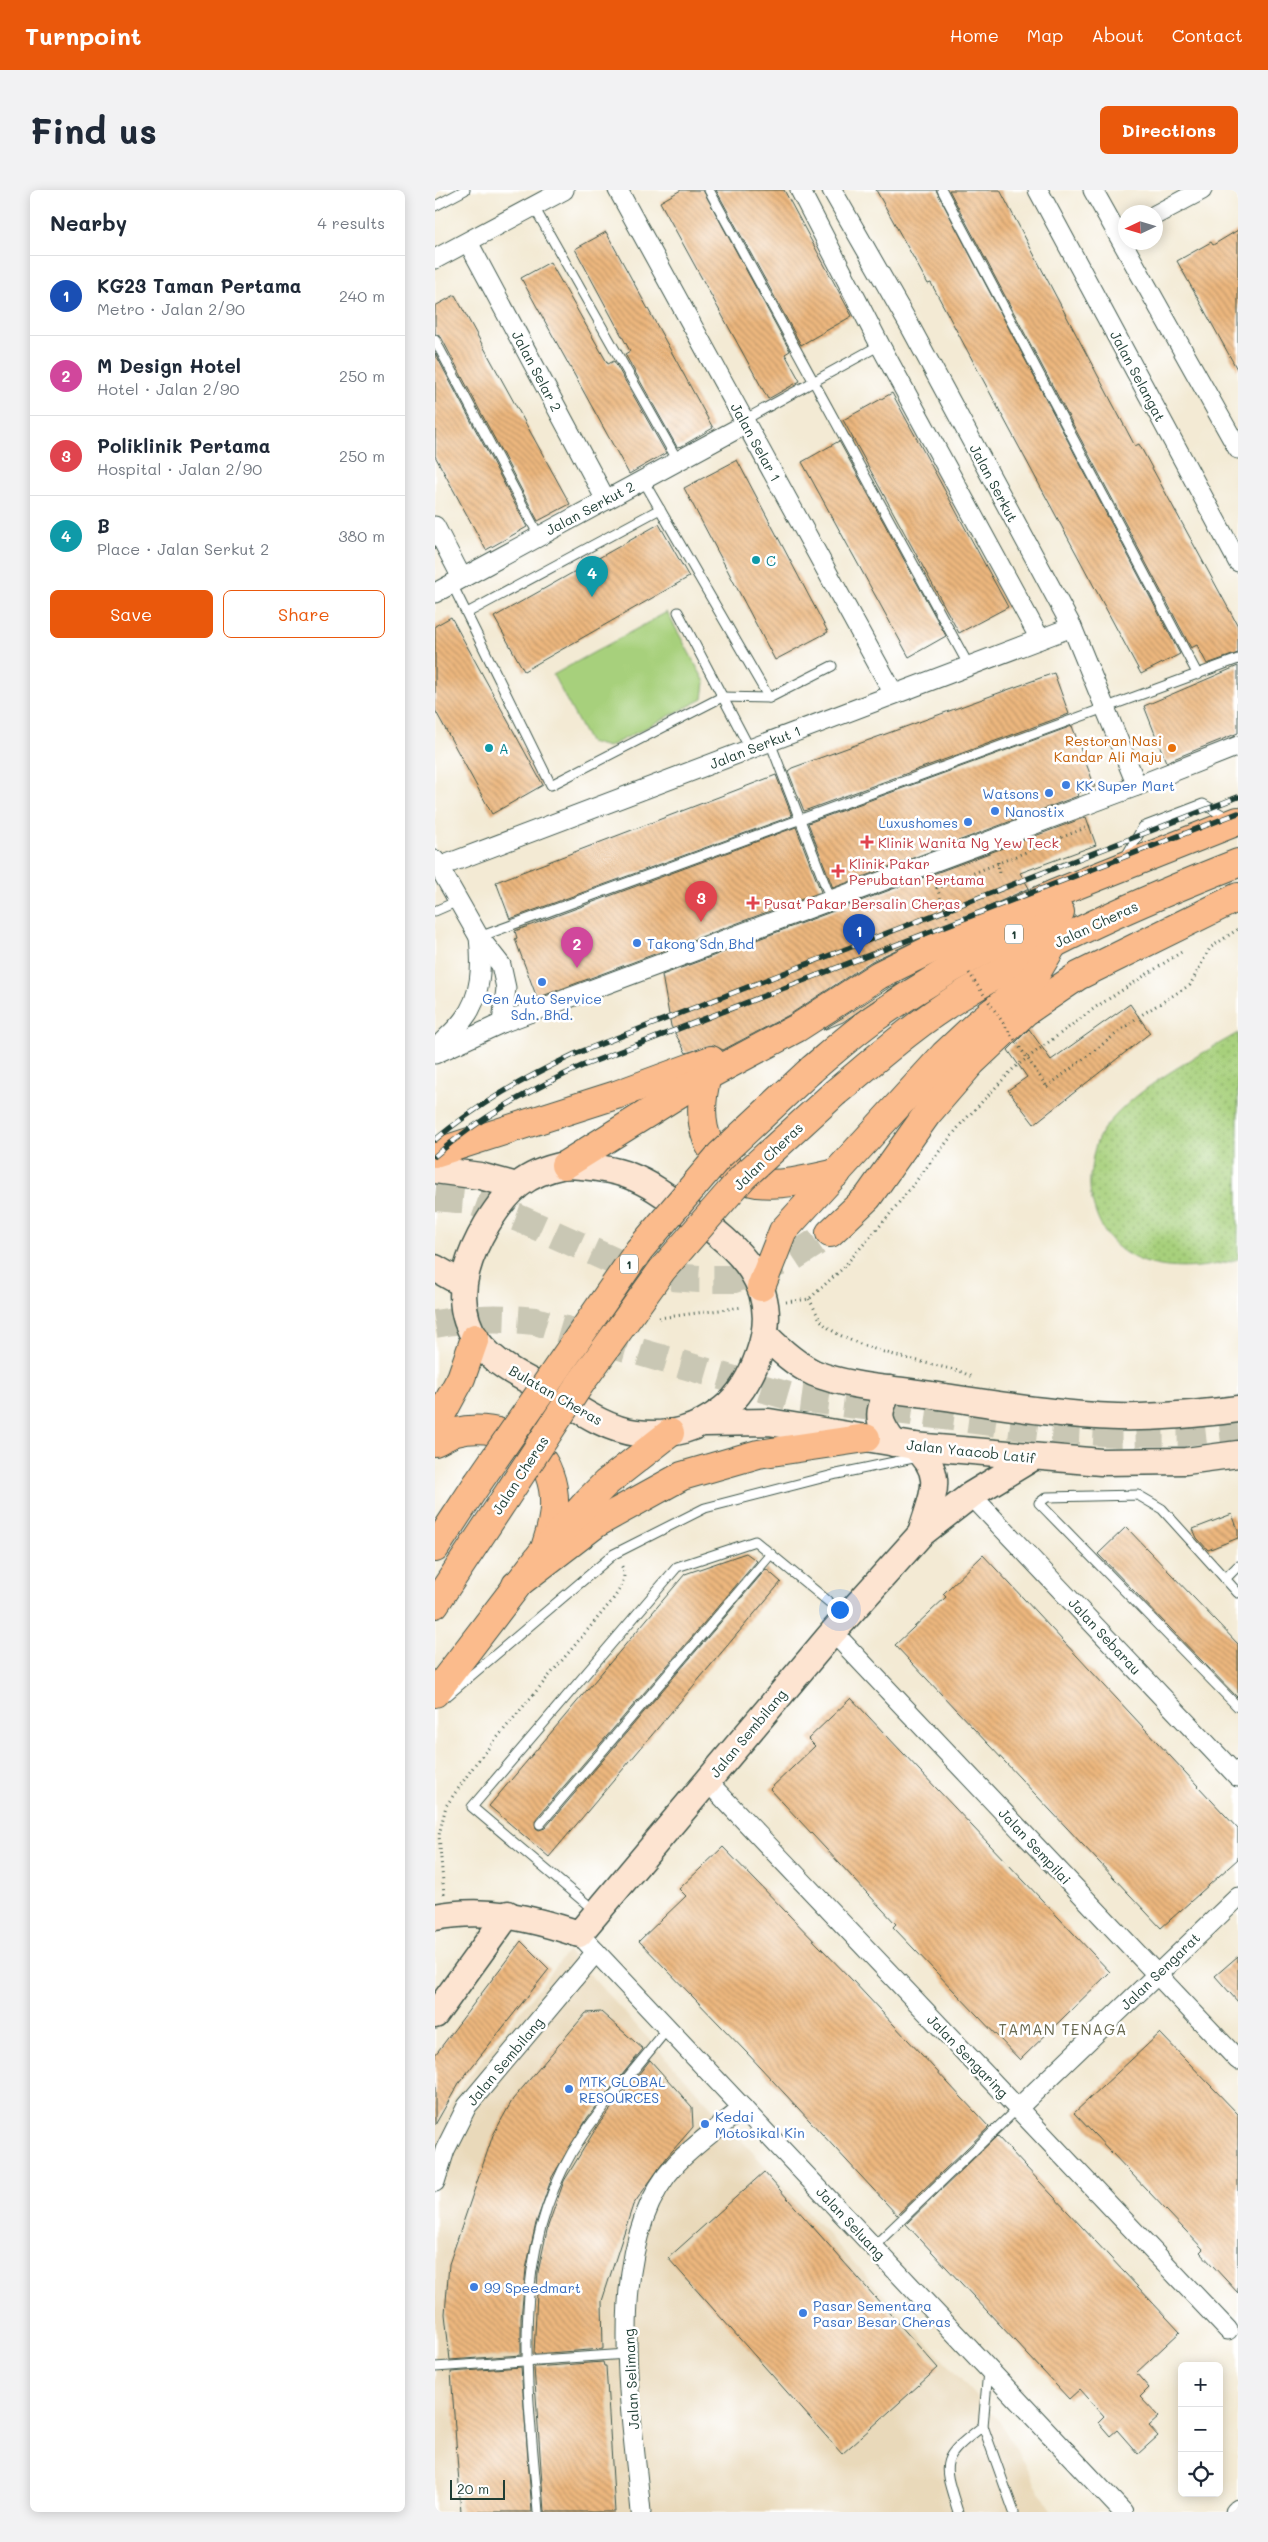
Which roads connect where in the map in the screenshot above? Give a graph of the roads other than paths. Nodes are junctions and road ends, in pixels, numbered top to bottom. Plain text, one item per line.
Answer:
1 (465, 190) edge
2 (565, 190) edge
3 (618, 190) edge
4 (709, 190) edge
5 (800, 190) edge
6 (832, 190) edge
7 (942, 190) edge
8 (1037, 190) edge
9 (1093, 190) edge
10 (1202, 190) edge
11 (435, 206) edge
12 (534, 207) junction
13 (1163, 211) edge
14 (1118, 228) edge
15 (468, 242) junction
16 (1130, 250) edge
17 (435, 259) edge
18 (435, 340) edge
19 (880, 345) junction
20 (813, 382) junction
21 (745, 422) junction
22 (1238, 449) edge
23 (678, 461) junction
24 (643, 480) junction
25 (606, 500) junction
26 (660, 509) junction
27 (435, 526) edge
28 (539, 536) junction
29 (1238, 562) edge
30 (457, 581) junction
31 (435, 593) edge
32 (678, 612) dead end
33 (467, 613) junction
34 (1072, 627) junction
35 (1040, 639) junction
36 (1238, 659) edge
37 (832, 666) dead end
38 (969, 666) junction
39 (1198, 674) junction
40 (894, 694) junction
41 (722, 697) junction
42 (769, 698) junction
43 (1105, 708) junction
44 (770, 742) junction
45 (1238, 746) edge
46 (750, 749) junction
47 (1137, 786) junction
48 (800, 820) junction
49 (1237, 826) edge
50 (1238, 863) edge
51 (437, 864) edge
52 (1238, 897) edge
53 (831, 900) junction
54 (458, 901) junction
55 (435, 911) edge
56 (479, 938) junction
57 (1054, 943) junction
58 (502, 1023) junction
59 (797, 1028) junction
60 (435, 1052) edge
61 (707, 1076) junction
62 (435, 1154) edge
63 (565, 1165) junction
64 (435, 1170) edge
65 (837, 1173) junction
66 (517, 1186) junction
67 (830, 1233) tunnel mouth
68 (435, 1268) edge
69 (463, 1284) junction
70 (753, 1297) junction
71 (765, 1336) junction
72 (475, 1338) junction
73 (890, 1388) junction
74 (1238, 1408) edge
75 (705, 1423) junction
76 (435, 1426) edge
77 (670, 1433) junction
78 (866, 1438) junction
79 (435, 1442) edge
80 (920, 1449) junction
81 (1238, 1454) edge
82 (1032, 1458) junction
83 (971, 1495) junction
84 (921, 1534) junction
85 (435, 1548) edge
86 (545, 1549) junction
87 (771, 1554) junction
88 (1238, 1566) edge
89 (1225, 1579) junction
90 (516, 1585) junction
91 (1238, 1593) edge
92 (435, 1604) edge
93 (840, 1624) junction
94 (435, 1692) edge
95 (435, 1705) edge
96 (1238, 1707) edge
97 (1238, 1776) edge
98 (707, 1782) junction
99 (540, 1824) dead end
100 (1238, 1897) edge
101 (597, 1913) junction
102 (508, 1914) junction
103 (441, 1916) edge
104 (588, 1943) junction
105 (1157, 1974) junction
106 (435, 2015) edge
107 (668, 2028) junction
108 (1238, 2060) edge
109 (743, 2108) junction
110 (1018, 2108) junction
111 (435, 2182) edge
112 (873, 2247) junction
113 (1228, 2330) dead end
114 (627, 2354) junction
115 (527, 2360) junction
116 (435, 2367) edge
117 (989, 2370) junction
118 (983, 2426) junction
119 (538, 2512) edge
120 (641, 2512) edge
121 (958, 2512) edge
122 (1014, 2512) edge
123 (1123, 2512) edge

1 - 11 lane
2 - 12 street
3 - 21 street, Jalan Selar 1
4 - 20 lane
5 - 19 street
6 - 34 street, Jalan Serkut
7 - 39 lane
8 - 29 street, Jalan Selangat
9 - 14 street
10 - 13 street
12 - 15 street
12 - 23 lane
15 - 17 street
15 - 25 street, Jalan Selar 2
16 - 22 street
18 - 28 lane
19 - 20 lane
19 - 35 street
20 - 21 lane
20 - 38 lane
21 - 23 street, Jalan Serkut 2
21 - 40 street, Jalan Selar 1
23 - 24 street, Jalan Serkut 2
24 - 25 street, Jalan Serkut 2
24 - 26 lane
25 - 28 street, Jalan Serkut 2
26 - 33 lane
26 - 42 lane
27 - 30 street
28 - 30 street, Jalan Serkut 2
30 - 31 street, Jalan Serkut 2
30 - 33 lane
32 - 41 lane
33 - 41 lane
34 - 35 street, Jalan Serkut 1
34 - 43 street, Jalan Serkut
35 - 38 street, Jalan Serkut 1
36 - 39 lane
37 - 42 lane
38 - 40 street, Jalan Serkut 1
39 - 43 lane
40 - 44 street, Jalan Serkut 1
41 - 42 lane
41 - 46 lane
43 - 47 street, Jalan Serkut
43 - 48 lane
44 - 46 street, Jalan Serkut 1
44 - 48 lane
45 - 47 street
46 - 51 street, Jalan Serkut 1
47 - 53 street
48 - 53 lane
48 - 56 lane
49 - 59 highway
49 - 85 highway, Jalan Cheras / 1, bridge
50 - 57 highway, Jalan Cheras / 1
51 - 54 street
52 - 67 highway
53 - 58 street
54 - 55 lane
54 - 56 street
56 - 58 street
56 - 60 street
57 - 65 highway
57 - 92 highway, Jalan Cheras / 1, bridge
58 - 60 street
59 - 61 highway
59 - 62 highway
61 - 63 highway
61 - 65 highway
63 - 66 main road, Bulatan Cheras
63 - 70 main road, Bulatan Cheras
64 - 66 main road
65 - 70 highway
66 - 69 main road, Bulatan Cheras
68 - 69 main road
69 - 72 main road, Bulatan Cheras
70 - 71 main road, Bulatan Cheras
71 - 73 main road
71 - 75 main road, Bulatan Cheras
72 - 76 highway
72 - 77 main road, Bulatan Cheras
73 - 74 main road
73 - 80 main road, Jalan Sembilang
75 - 77 main road, Bulatan Cheras
75 - 78 main road, Jalan Yaacob Latif
77 - 86 highway
78 - 80 main road, Jalan Yaacob Latif
78 - 90 highway
79 - 86 highway
80 - 82 main road, Jalan Yaacob Latif
80 - 84 main road, Jalan Sembilang
80 - 95 lane
81 - 82 main road, Jalan Yaacob Latif
82 - 83 main road, Jalan Sembilang
83 - 84 main road, Jalan Sembilang
83 - 97 street, Jalan Sebarau
84 - 93 main road, Jalan Sembilang
86 - 90 highway
87 - 93 lane
87 - 99 lane
87 - 101 lane
88 - 89 lane
89 - 91 lane
89 - 96 lane
90 - 94 highway
93 - 98 main road, Jalan Sembilang
93 - 105 street, Jalan Sempilai
98 - 101 main road, Jalan Sembilang
98 - 110 street, Jalan Sengaring
100 - 105 street, Jalan Sengarat
101 - 104 main road, Jalan Sembilang
102 - 103 main road
102 - 104 main road
102 - 106 main road
104 - 107 street, Jalan Seluang
104 - 111 street, Jalan Sembilang
105 - 108 street, Jalan Sempilai
105 - 110 street, Jalan Sengarat
107 - 109 street, Jalan Seluang
107 - 115 lane
109 - 112 street, Jalan Seluang
109 - 114 street, Jalan Selimang
110 - 112 lane
110 - 113 street, Jalan Sengaring
112 - 117 street, Jalan Seluang
114 - 115 lane
114 - 120 street, Jalan Selimang
115 - 116 lane
115 - 119 lane
117 - 118 lane
117 - 123 street, Jalan Seluang
118 - 121 lane
118 - 122 lane

